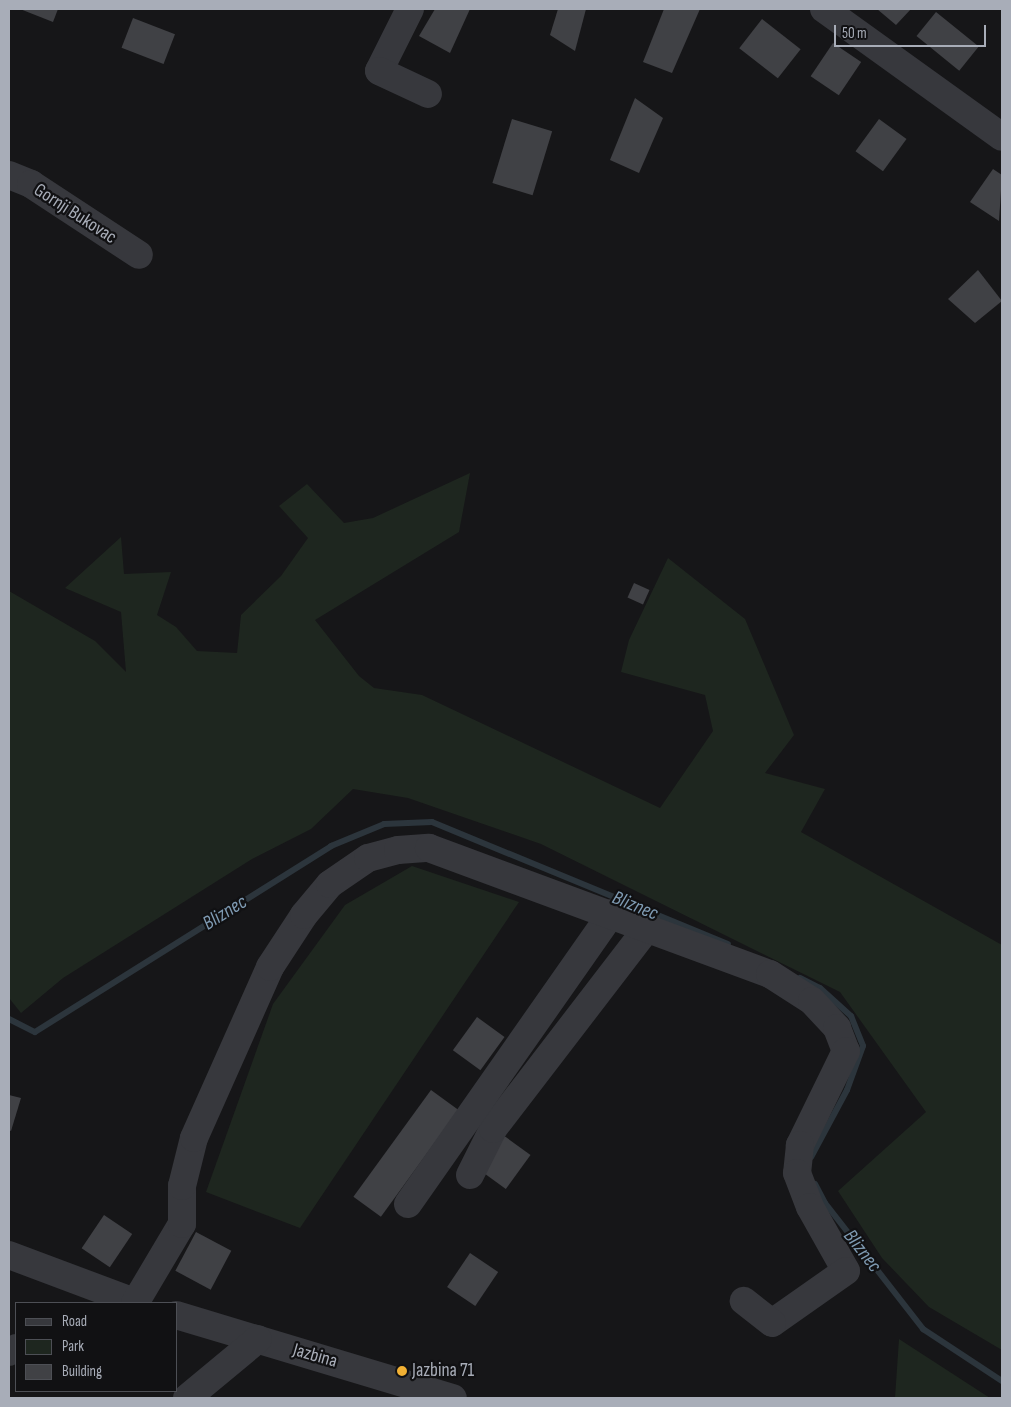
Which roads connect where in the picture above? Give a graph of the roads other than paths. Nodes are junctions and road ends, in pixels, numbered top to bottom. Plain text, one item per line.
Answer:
1 (410, 9) edge
2 (824, 9) edge
3 (428, 94) dead end
4 (1002, 137) edge
5 (9, 175) edge
6 (139, 255) dead end
7 (612, 914) junction
8 (648, 927) junction
9 (470, 1175) dead end
10 (408, 1204) dead end
11 (9, 1255) edge
12 (95, 1298) edge
13 (744, 1301) dead end
14 (128, 1302) edge
15 (137, 1302) edge
16 (178, 1316) edge
17 (258, 1339) junction
18 (187, 1398) edge
19 (453, 1398) edge

1 - 3 street
2 - 4 street
5 - 6 street, Gornji Bukovac
7 - 8 street
7 - 10 street
7 - 15 street
8 - 9 street
8 - 13 street
11 - 12 street
12 - 14 street
16 - 17 street, Jazbina
17 - 18 street
17 - 19 street, Jazbina

